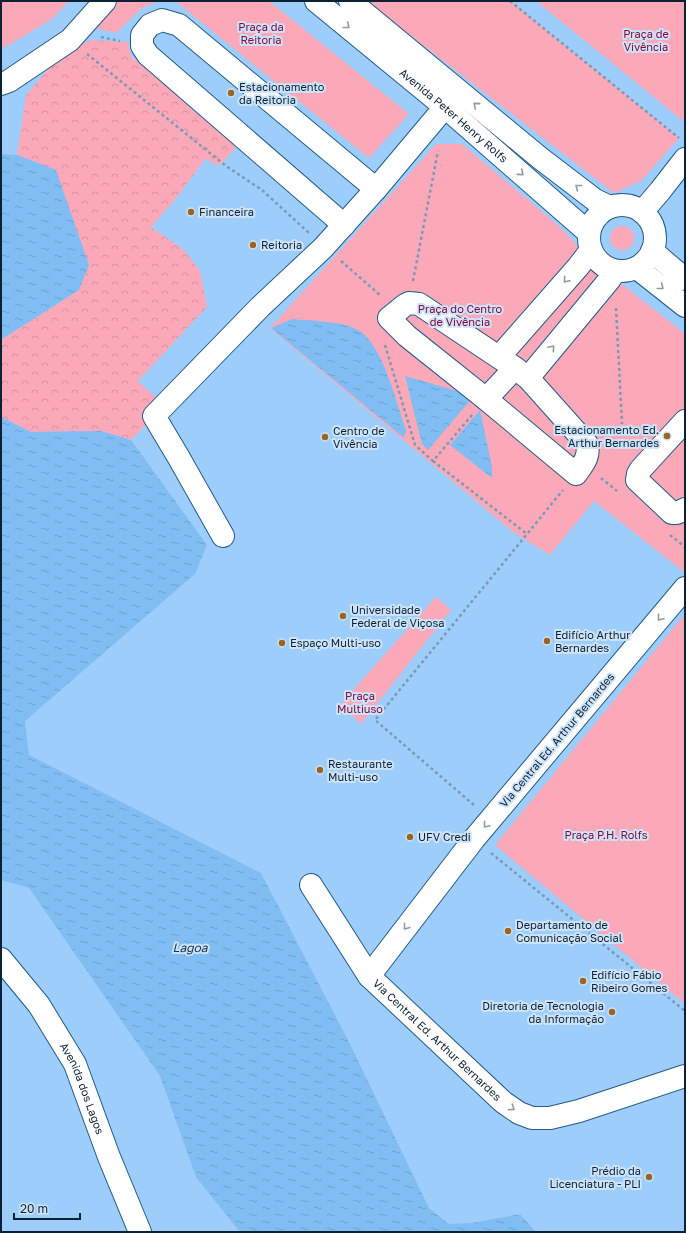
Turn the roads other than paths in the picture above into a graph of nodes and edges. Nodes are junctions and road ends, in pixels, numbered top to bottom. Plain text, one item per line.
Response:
1 (105, 1) edge
2 (316, 1) edge
3 (350, 1) edge
4 (1, 84) edge
5 (445, 107) junction
6 (685, 159) edge
7 (376, 189) junction
8 (610, 207) junction
9 (642, 212) junction
10 (344, 225) junction
11 (590, 241) junction
12 (652, 251) junction
13 (637, 268) junction
14 (615, 271) junction
15 (685, 279) edge
16 (685, 306) edge
17 (514, 368) junction
18 (486, 399) junction
19 (685, 421) edge
20 (685, 509) edge
21 (223, 536) dead end
22 (685, 588) edge
23 (311, 885) dead end
24 (1, 959) edge
25 (369, 976) junction
26 (685, 1076) edge
27 (140, 1232) edge

1 - 4 main road
2 -> 5 main road, Avenida Peter Henry Rolfs
8 -> 3 main road, Avenida Peter Henry Rolfs
5 - 7 main road
5 -> 11 main road, Avenida Peter Henry Rolfs
6 - 9 main road
7 - 10 main road
7 - 10 main road
8 - 9 main road
8 - 11 main road
9 - 12 main road
10 - 21 main road
11 - 14 main road
11 -> 17 main road
12 - 13 main road
12 - 15 main road
13 - 14 main road
13 -> 16 main road
17 -> 14 main road
17 - 18 main road
17 - 18 main road
17 - 18 main road
19 - 20 main road
22 -> 25 main road, Via Central Ed. Arthur Bernardes
23 - 25 main road
24 - 27 main road, Avenida dos Lagos
25 -> 26 main road, Via Central Ed. Arthur Bernardes

